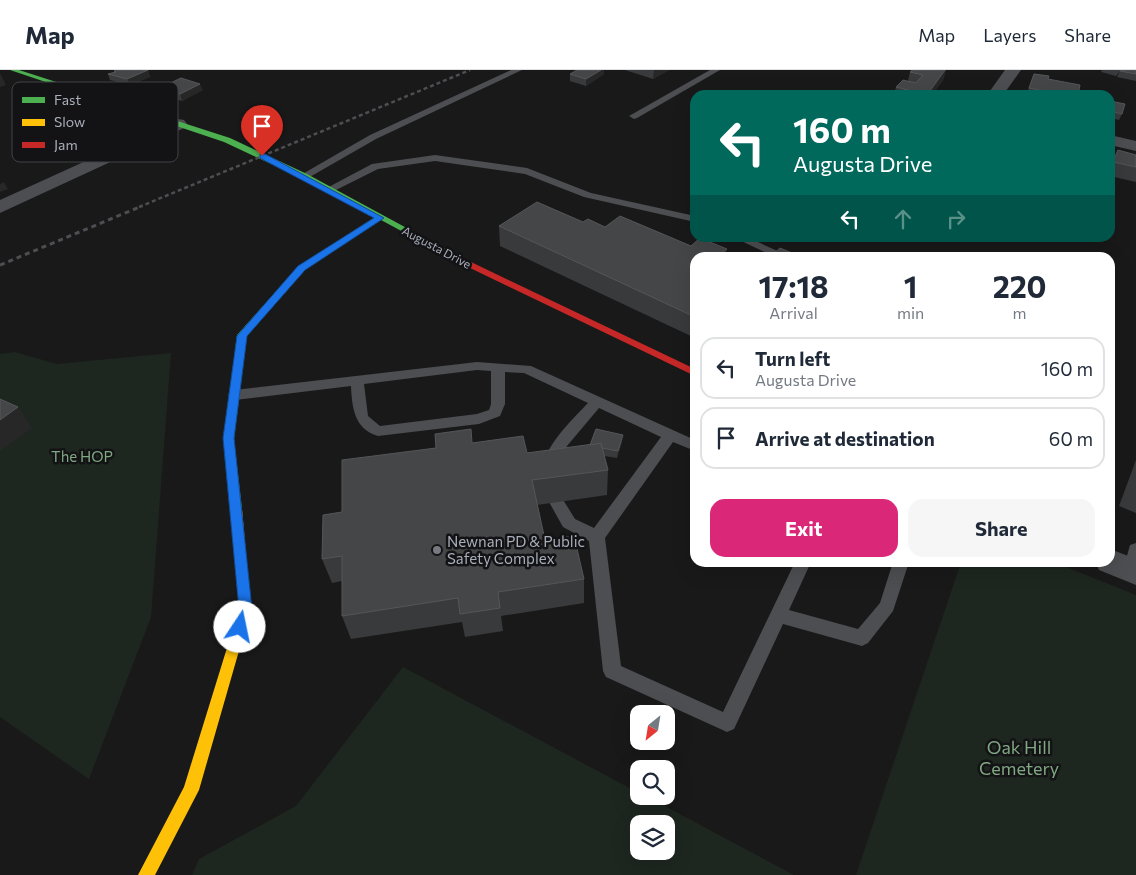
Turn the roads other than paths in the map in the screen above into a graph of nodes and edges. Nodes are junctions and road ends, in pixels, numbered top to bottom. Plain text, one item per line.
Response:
1 (13, 70) edge
2 (518, 70) edge
3 (716, 70) edge
4 (1013, 70) edge
5 (50, 82) edge
6 (999, 90) edge
7 (634, 116) dead end
8 (178, 124) edge
9 (1115, 141) edge
10 (1136, 146) edge
11 (97, 162) edge
12 (304, 176) junction
13 (328, 190) junction
14 (0, 207) edge
15 (380, 218) junction
16 (690, 218) edge
17 (750, 242) edge
18 (774, 252) edge
19 (498, 367) junction
20 (690, 371) edge
21 (357, 380) junction
22 (234, 395) junction
23 (597, 402) junction
24 (670, 435) junction
25 (690, 444) edge
26 (551, 476) edge
27 (557, 502) edge
28 (597, 537) junction
29 (801, 567) edge
30 (900, 567) edge
31 (778, 615) junction
32 (146, 875) edge

1 - 5 street, Augusta Drive
2 - 12 lane
3 - 7 lane
4 - 6 street
8 - 12 street, Augusta Drive
9 - 10 street
11 - 14 street
12 - 13 street, Augusta Drive
13 - 15 street, Augusta Drive
13 - 16 lane
15 - 20 street, Augusta Drive
15 - 22 street
17 - 18 lane
19 - 21 lane
19 - 21 lane
19 - 23 lane
21 - 22 lane
22 - 32 street
23 - 24 lane
23 - 26 lane
24 - 25 lane
24 - 28 lane
27 - 28 lane
28 - 31 lane
29 - 31 lane
30 - 31 lane

